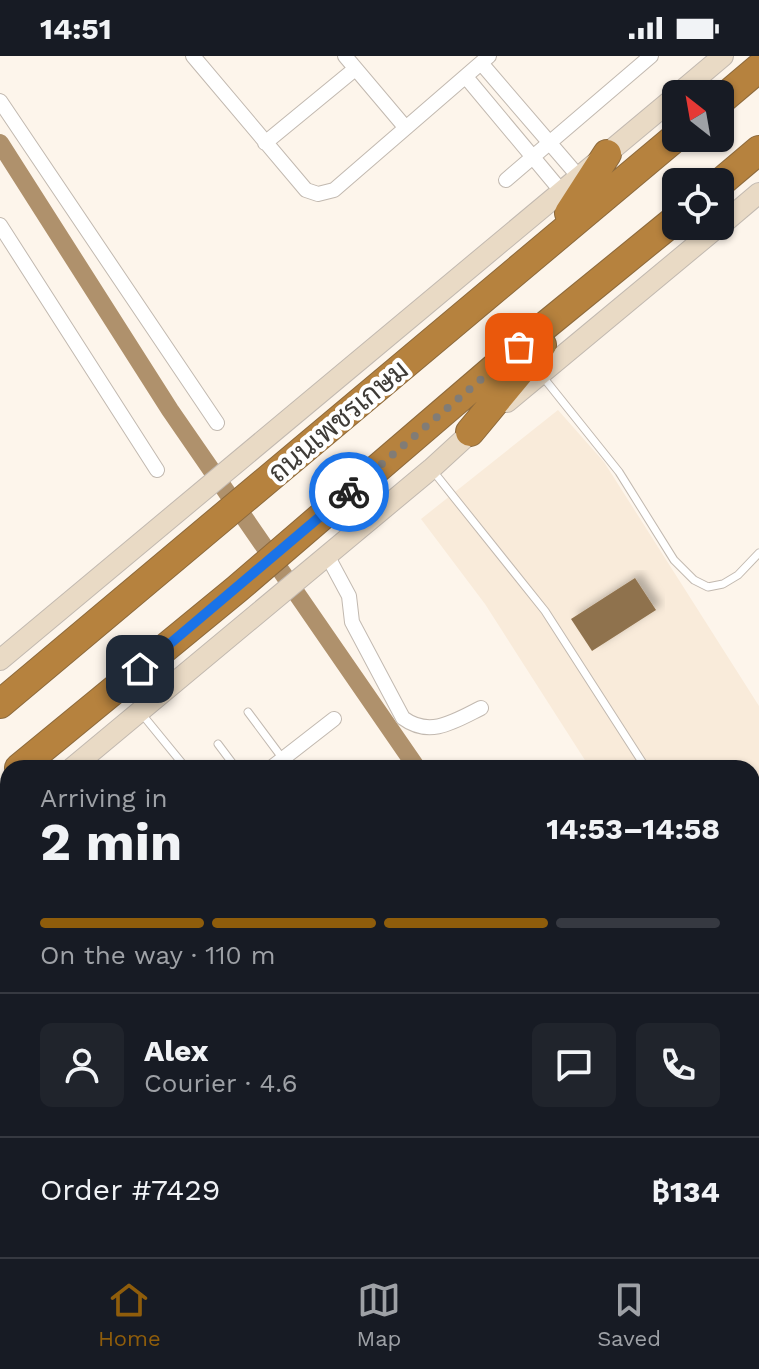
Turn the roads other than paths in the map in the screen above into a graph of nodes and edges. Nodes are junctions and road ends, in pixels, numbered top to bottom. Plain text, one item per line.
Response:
1 (193, 56) edge
2 (345, 56) edge
3 (651, 56) edge
4 (719, 57) edge
5 (485, 60) edge
6 (759, 68) edge
7 (355, 69) junction
8 (466, 77) junction
9 (694, 80) edge
10 (734, 89) edge
11 (0, 101) edge
12 (662, 108) edge
13 (405, 127) junction
14 (265, 143) junction
15 (549, 143) junction
16 (662, 149) edge
17 (759, 150) edge
18 (607, 154) junction
19 (533, 157) junction
20 (734, 171) edge
21 (579, 177) junction
22 (506, 180) dead end
23 (562, 192) junction
24 (759, 193) edge
25 (734, 214) edge
26 (0, 225) edge
27 (662, 230) edge
28 (703, 240) edge
29 (545, 246) junction
30 (567, 308) junction
31 (540, 374) junction
32 (217, 423) dead end
33 (470, 432) junction
34 (431, 469) junction
35 (157, 470) dead end
36 (759, 553) edge
37 (324, 558) junction
38 (0, 660) edge
39 (0, 704) edge
40 (481, 708) dead end
41 (140, 711) junction
42 (248, 712) dead end
43 (334, 719) dead end
44 (218, 744) dead end
45 (29, 760) edge
46 (85, 760) edge
47 (180, 760) edge
48 (230, 760) edge
49 (275, 760) edge
50 (282, 760) edge
51 (641, 760) edge

1 - 14 street
2 - 7 street
3 - 15 street
4 - 9 main road
5 - 8 street
5 - 15 street
6 - 10 highway
7 - 13 street
7 - 14 street
8 - 13 street
8 - 19 street
11 - 32 street
12 - 18 main road
13 - 14 street
15 - 19 street
15 - 21 street
16 - 29 highway, ถนนเพชรเกษม
17 - 20 highway
18 - 21 main road
18 - 29 highway
19 - 22 street
19 - 23 street
21 - 23 main road
23 - 38 main road
24 - 25 main road
26 - 35 street
27 - 30 highway
28 - 31 main road
29 - 39 highway, ถนนเพชรเกษม
30 - 33 highway
30 - 45 highway
31 - 33 main road
31 - 36 lane
33 - 34 main road
34 - 37 main road
34 - 51 lane
37 - 40 street
37 - 41 main road
41 - 46 main road
41 - 47 lane
42 - 49 lane
43 - 50 street
44 - 48 lane

